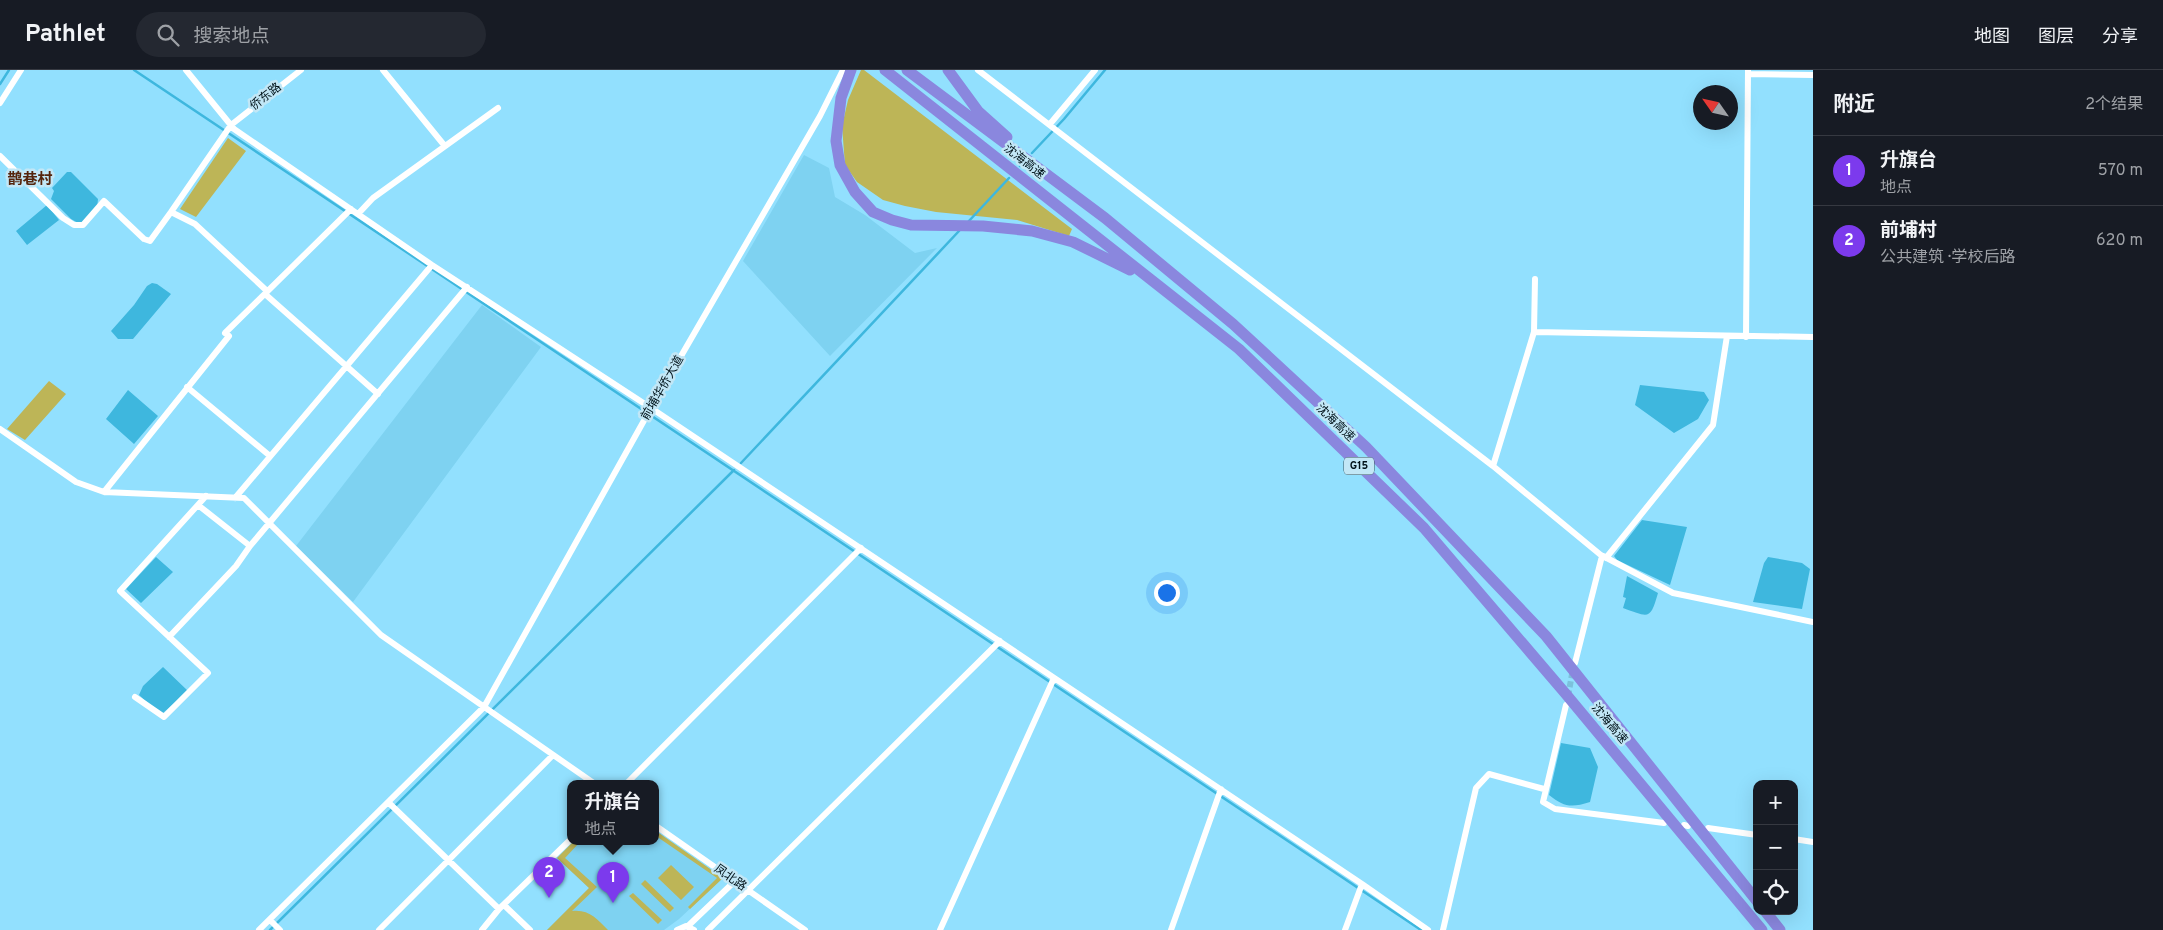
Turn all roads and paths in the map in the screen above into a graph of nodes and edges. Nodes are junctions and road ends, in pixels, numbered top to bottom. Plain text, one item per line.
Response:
1 (21, 70) edge
2 (186, 70) edge
3 (301, 70) edge
4 (383, 70) edge
5 (843, 70) edge
6 (852, 70) edge
7 (907, 70) edge
8 (948, 70) edge
9 (978, 70) edge
10 (1095, 70) edge
11 (886, 71) edge
12 (1748, 72) edge
13 (1813, 75) edge
14 (0, 102) edge
15 (498, 108) dead end
16 (1053, 127) junction
17 (228, 129) junction
18 (444, 146) junction
19 (0, 156) edge
20 (1062, 186) junction
21 (348, 211) junction
22 (171, 212) junction
23 (358, 214) junction
24 (431, 267) junction
25 (1535, 279) dead end
26 (1159, 286) junction
27 (465, 290) junction
28 (266, 292) junction
29 (1534, 332) junction
30 (1727, 336) junction
31 (1746, 337) junction
32 (1813, 337) edge
33 (346, 367) junction
34 (187, 388) junction
35 (378, 394) junction
36 (650, 412) junction
37 (0, 429) edge
38 (270, 456) junction
39 (1493, 466) junction
40 (104, 492) junction
41 (206, 496) junction
42 (235, 498) junction
43 (198, 505) junction
44 (269, 523) junction
45 (250, 546) junction
46 (858, 551) junction
47 (1604, 557) junction
48 (1813, 622) edge
49 (169, 637) junction
50 (997, 644) junction
51 (1575, 663) tunnel mouth
52 (1053, 681) junction
53 (135, 697) dead end
54 (1566, 706) dead end
55 (488, 710) junction
56 (553, 755) junction
57 (589, 780) edge
58 (630, 780) edge
59 (1544, 789) junction
60 (1219, 793) junction
61 (392, 806) junction
62 (1664, 823) dead end
63 (659, 828) edge
64 (1708, 828) dead end
65 (1753, 834) edge
66 (1798, 840) edge
67 (1813, 842) edge
68 (567, 843) edge
69 (448, 860) junction
70 (735, 881) junction
71 (1361, 887) junction
72 (747, 890) junction
73 (1753, 896) edge
74 (502, 907) junction
75 (1768, 915) edge
76 (275, 925) edge
77 (691, 928) edge
78 (259, 930) edge
79 (379, 930) edge
80 (482, 930) edge
81 (530, 930) edge
82 (677, 930) edge
83 (708, 930) edge
84 (805, 930) edge
85 (940, 930) edge
86 (1171, 930) edge
87 (1345, 930) edge
88 (1428, 930) edge
89 (1443, 930) edge
90 (1762, 930) edge
91 (1780, 930) edge

1 - 14 street
2 - 17 street
3 - 17 street, 侨东路
4 - 18 street
5 - 36 street, 前埔华侨大道
6 - 26 highway
7 - 20 highway, 沈海高速 / G15
8 - 20 highway
9 - 16 street
10 - 16 street
11 - 26 highway, 沈海高速 / G15
12 - 13 street
12 - 31 street
15 - 18 street
16 - 39 street
17 - 21 street
17 - 22 street, 侨东路
18 - 23 street
19 - 22 street, 侨东路
20 - 73 highway, 沈海高速 / G15
21 - 23 street
21 - 28 street
22 - 28 street
23 - 24 street
24 - 27 street
24 - 33 street
25 - 29 street
26 - 90 highway, 沈海高速 / G15
27 - 35 street
27 - 36 street
28 - 33 street
28 - 34 street
29 - 30 street
29 - 39 street
30 - 31 street
30 - 47 street
31 - 32 street
33 - 35 street
33 - 38 street
34 - 38 street
34 - 40 street
35 - 44 street
36 - 46 street
36 - 55 street, 前埔华侨大道
37 - 40 street
38 - 42 street
39 - 47 street
40 - 41 street
41 - 42 street
41 - 43 street
42 - 44 street
43 - 45 street
43 - 49 street
44 - 45 street
44 - 55 street
45 - 49 street
46 - 50 street
46 - 58 street
47 - 48 street
47 - 51 street
49 - 53 street
50 - 52 street
50 - 72 street
52 - 60 street
52 - 85 street
54 - 59 street
55 - 56 street
55 - 61 street, 前埔华侨大道
56 - 57 street
56 - 69 street
59 - 62 street
59 - 89 street
60 - 71 street
60 - 86 street
61 - 69 street
61 - 76 street, 前埔华侨大道
63 - 70 street, 凤北路
64 - 65 street
66 - 67 street
68 - 74 street
69 - 74 street
69 - 79 street
70 - 72 street, 凤北路
70 - 77 street
71 - 87 street
71 - 88 street
72 - 83 street
72 - 84 street, 凤北路
74 - 80 street
74 - 81 street
75 - 91 highway
76 - 78 street, 前埔华侨大道
77 - 82 street

